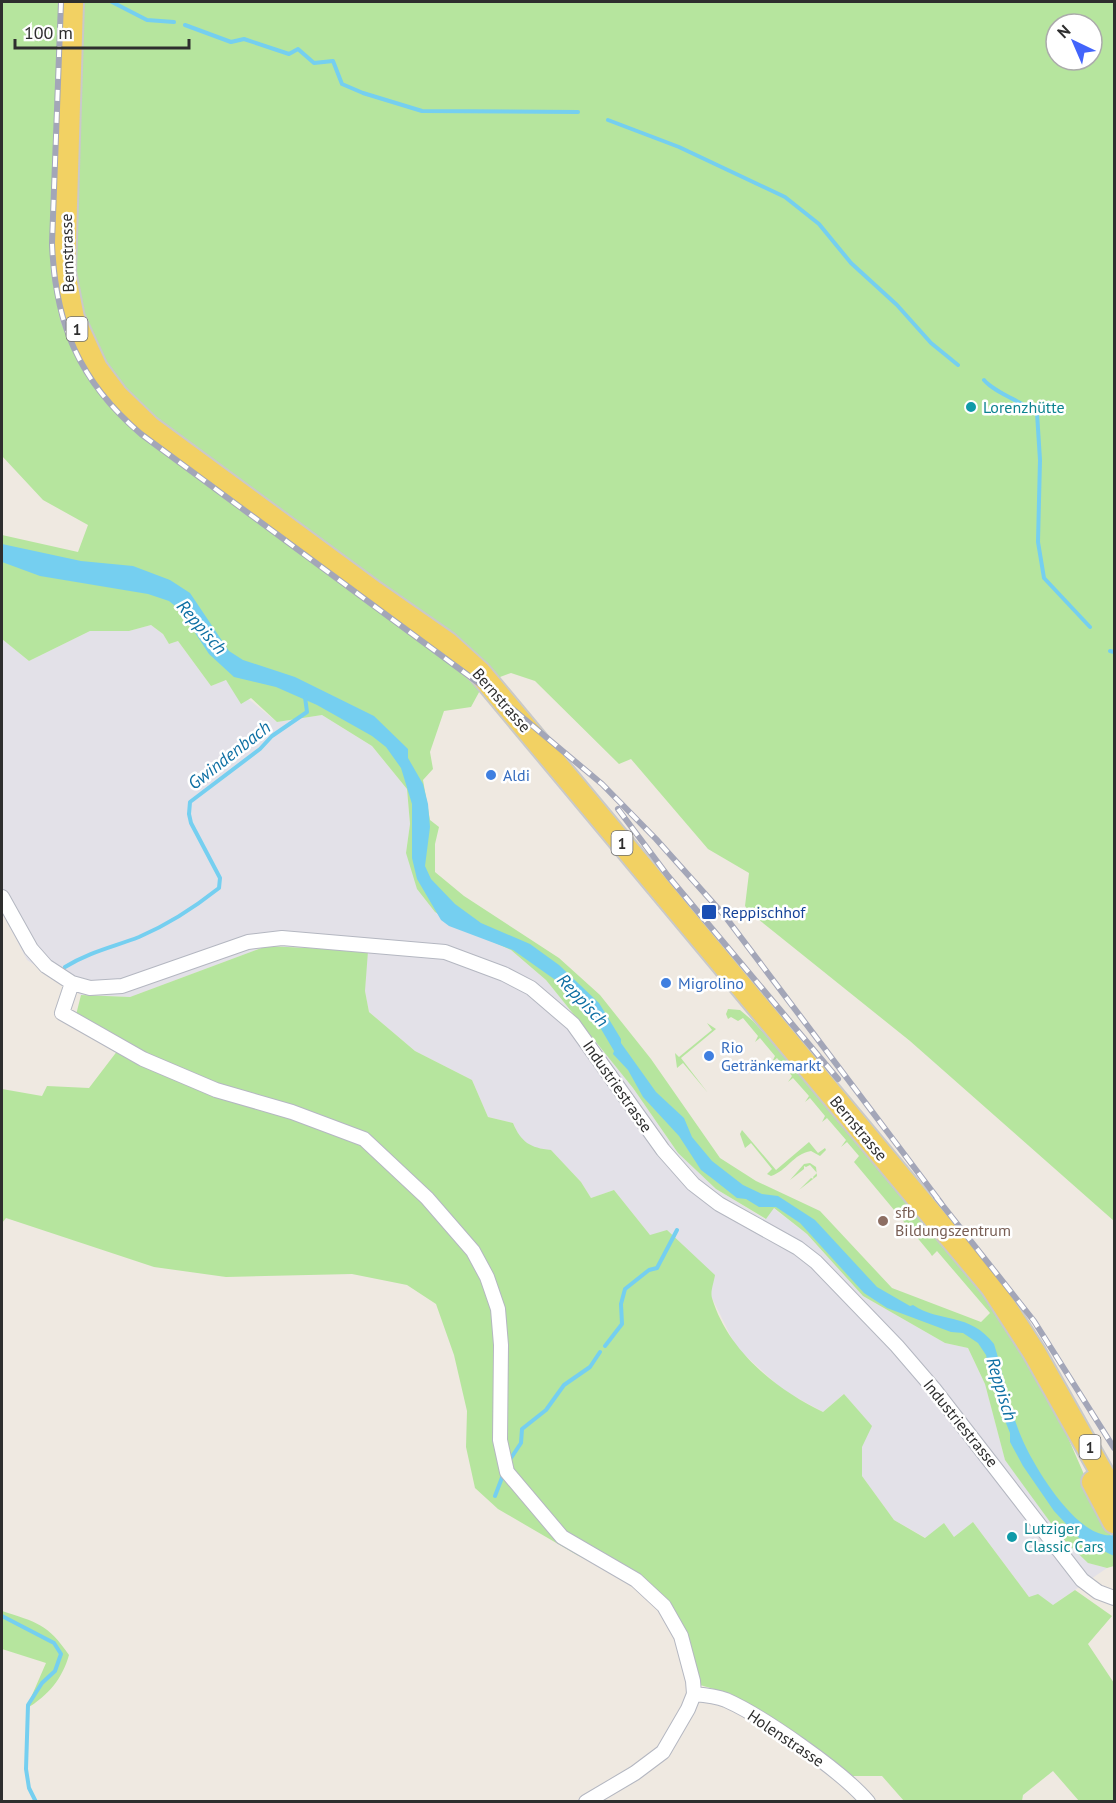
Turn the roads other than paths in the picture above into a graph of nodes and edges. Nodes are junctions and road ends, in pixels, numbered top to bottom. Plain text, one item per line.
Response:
1 (72, 2) edge
2 (2, 897) edge
3 (72, 983) junction
4 (1061, 1402) junction
5 (1114, 1494) edge
6 (1114, 1522) edge
7 (1114, 1598) edge
8 (694, 1694) junction
9 (586, 1802) edge
10 (867, 1802) edge

1 - 4 main road, Bernstrasse / 1
2 - 3 street, Industriestrasse
3 - 7 street, Industriestrasse
3 - 8 street
4 - 5 main road, Bernstrasse / 1
4 - 6 main road, Bernstrasse / 1
8 - 9 street
8 - 10 street, Holenstrasse

